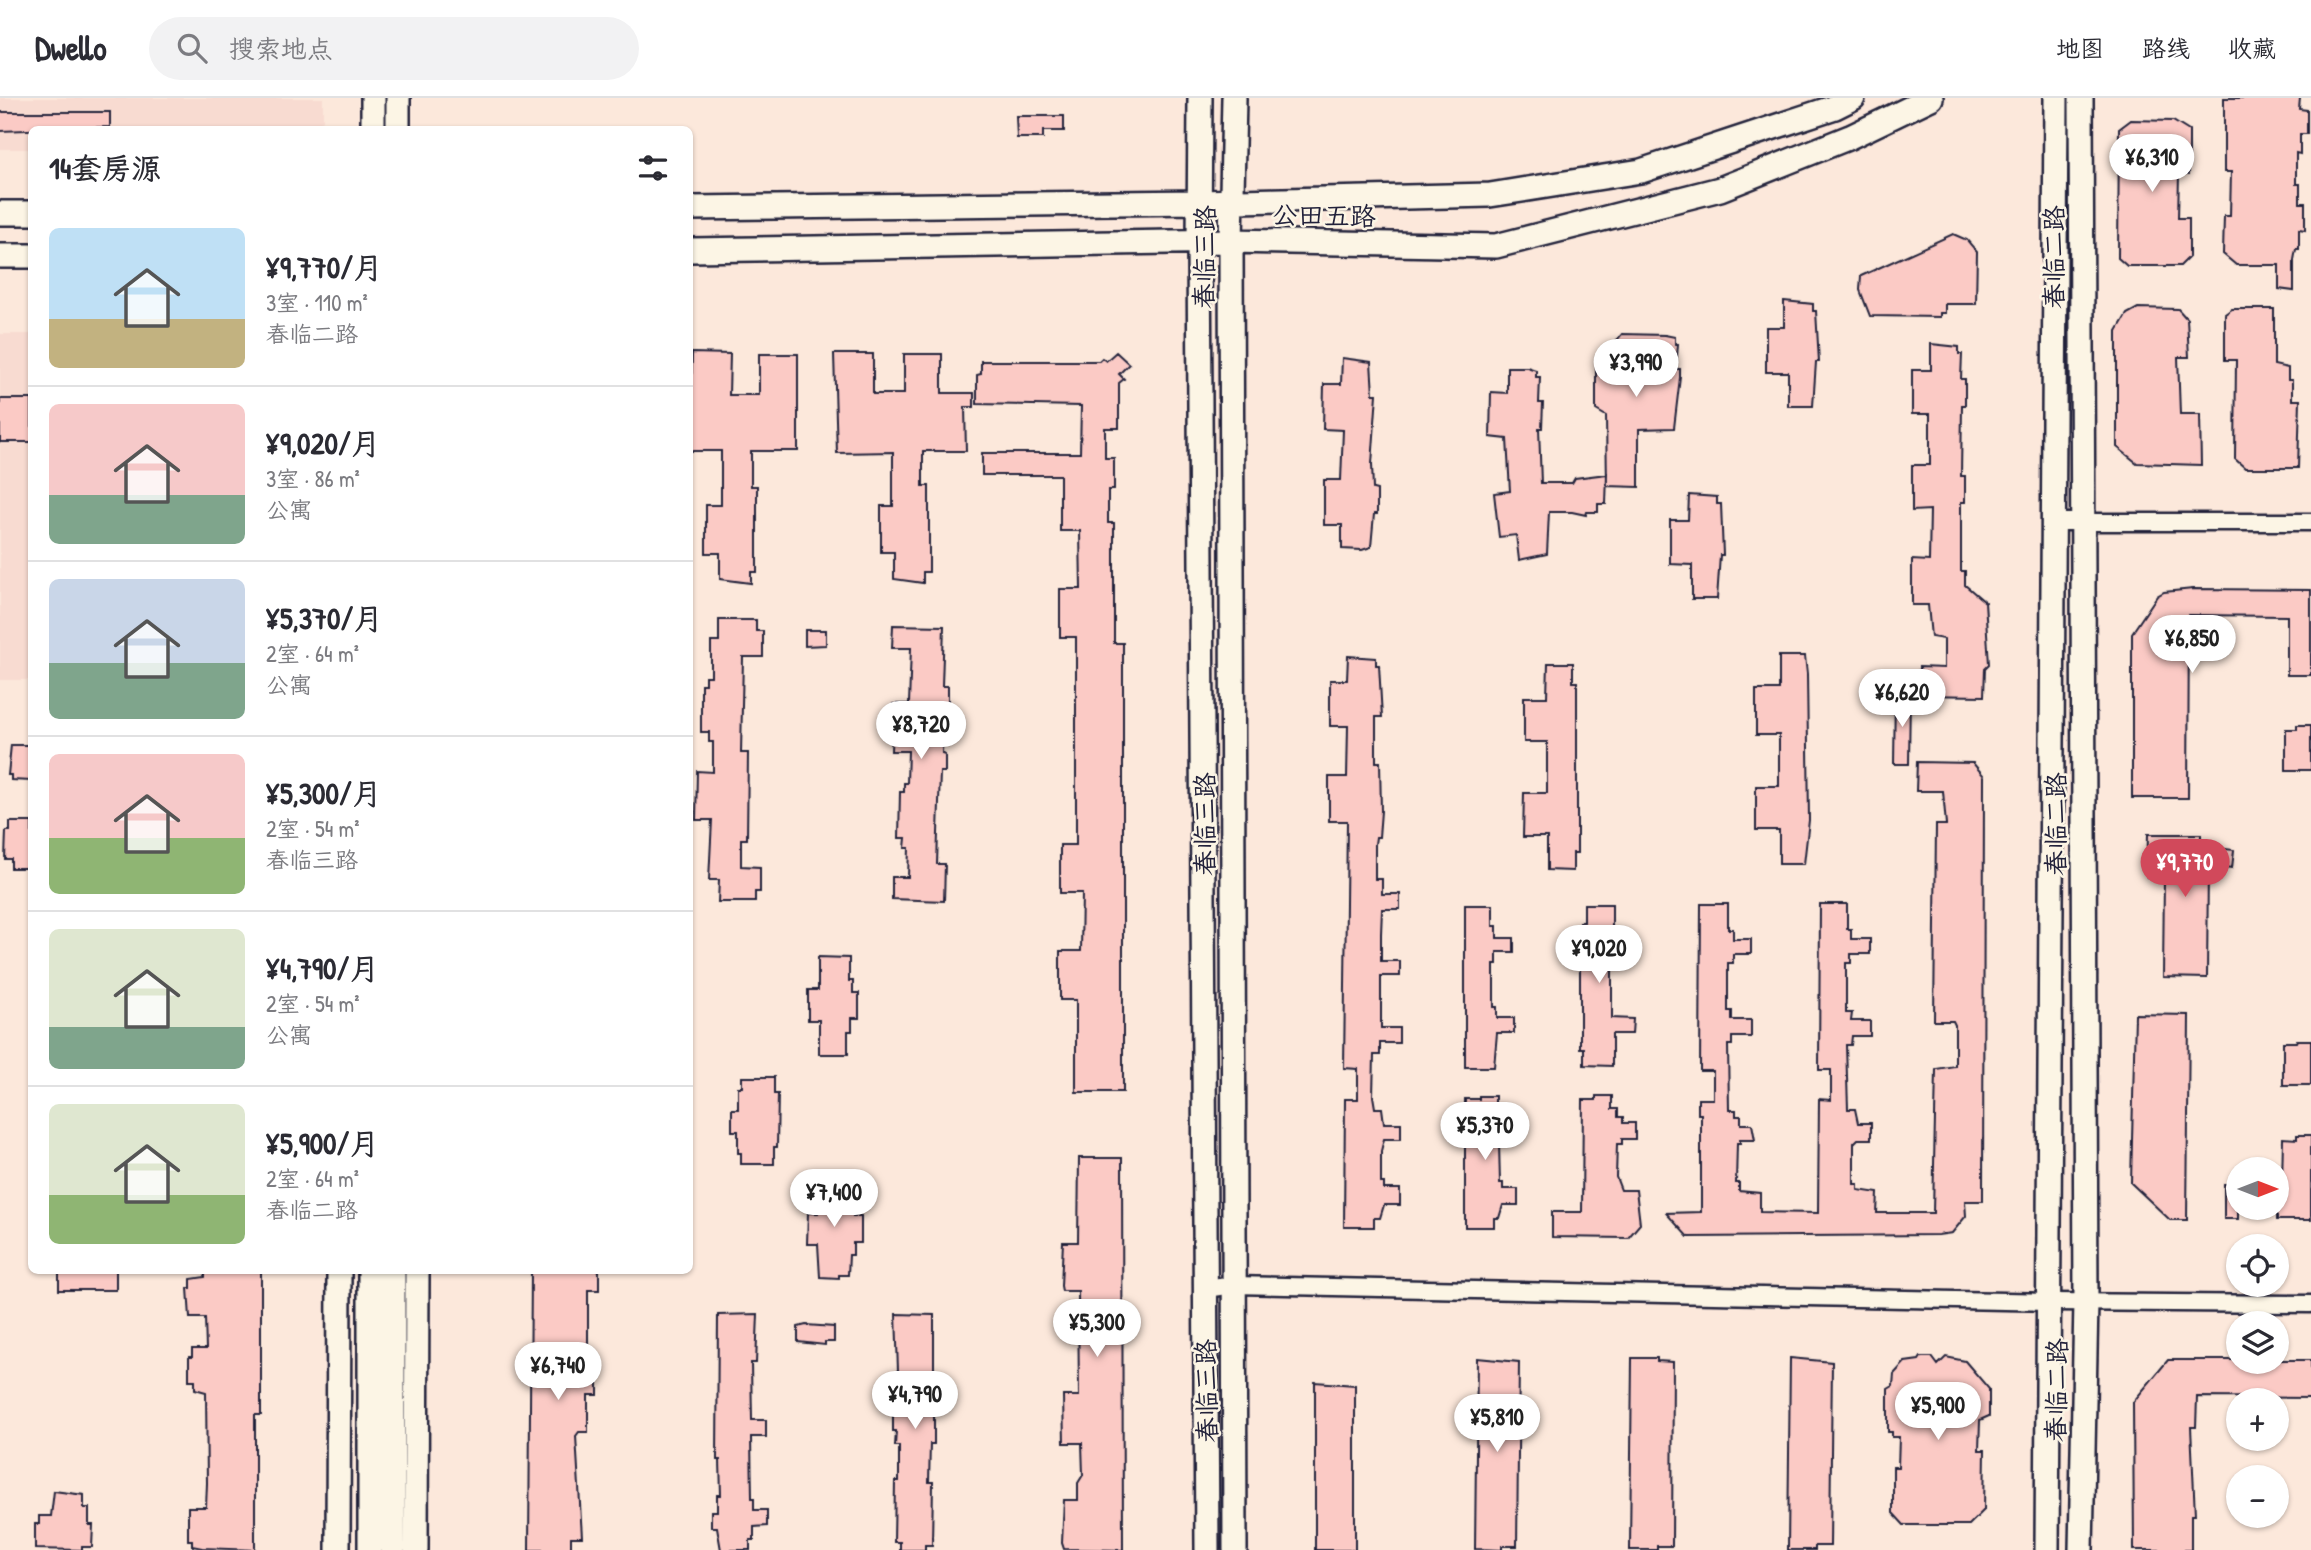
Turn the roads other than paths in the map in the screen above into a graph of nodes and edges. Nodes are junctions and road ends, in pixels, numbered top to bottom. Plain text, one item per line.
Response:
1 (373, 98) edge
2 (398, 98) edge
3 (1200, 98) edge
4 (1234, 98) edge
5 (1853, 98) edge
6 (1931, 98) edge
7 (2056, 98) edge
8 (2081, 98) edge
9 (373, 126) edge
10 (398, 126) edge
11 (1233, 201) junction
12 (1199, 202) junction
13 (693, 208) edge
14 (0, 213) edge
15 (28, 213) edge
16 (1231, 241) junction
17 (1199, 242) junction
18 (693, 250) edge
19 (0, 256) edge
20 (28, 256) edge
21 (2055, 522) junction
22 (2081, 522) junction
23 (2311, 523) edge
24 (339, 1274) edge
25 (370, 1274) edge
26 (393, 1274) edge
27 (417, 1274) edge
28 (1233, 1285) junction
29 (1207, 1289) junction
30 (2050, 1302) junction
31 (2086, 1302) junction
32 (2311, 1304) edge
33 (338, 1550) edge
34 (370, 1550) edge
35 (393, 1550) edge
36 (416, 1550) edge
37 (1207, 1550) edge
38 (1236, 1550) edge
39 (2048, 1550) edge
40 (2081, 1550) edge

1 - 9 street
2 - 10 street
3 - 12 street, 春临三路
4 - 11 street, 春临三路
5 - 11 street, 公田五路
6 - 16 street, 公田五路
7 - 21 street, 春临二路
8 - 22 street, 春临二路
11 - 12 street, 公田五路
11 - 16 street, 春临三路
12 - 13 street, 公田五路
12 - 17 street, 春临三路
14 - 15 street
16 - 17 street, 公田五路
16 - 28 street, 春临三路
17 - 18 street, 公田五路
17 - 29 street, 春临三路
19 - 20 street
21 - 22 street
21 - 30 street, 春临二路
22 - 23 street
22 - 31 street, 春临二路
24 - 33 street
25 - 34 street
26 - 35 street
27 - 36 street
28 - 29 street
28 - 30 street
28 - 38 street, 春临三路
29 - 37 street, 春临三路
30 - 31 street
30 - 39 street, 春临二路
31 - 32 street
31 - 40 street, 春临二路

